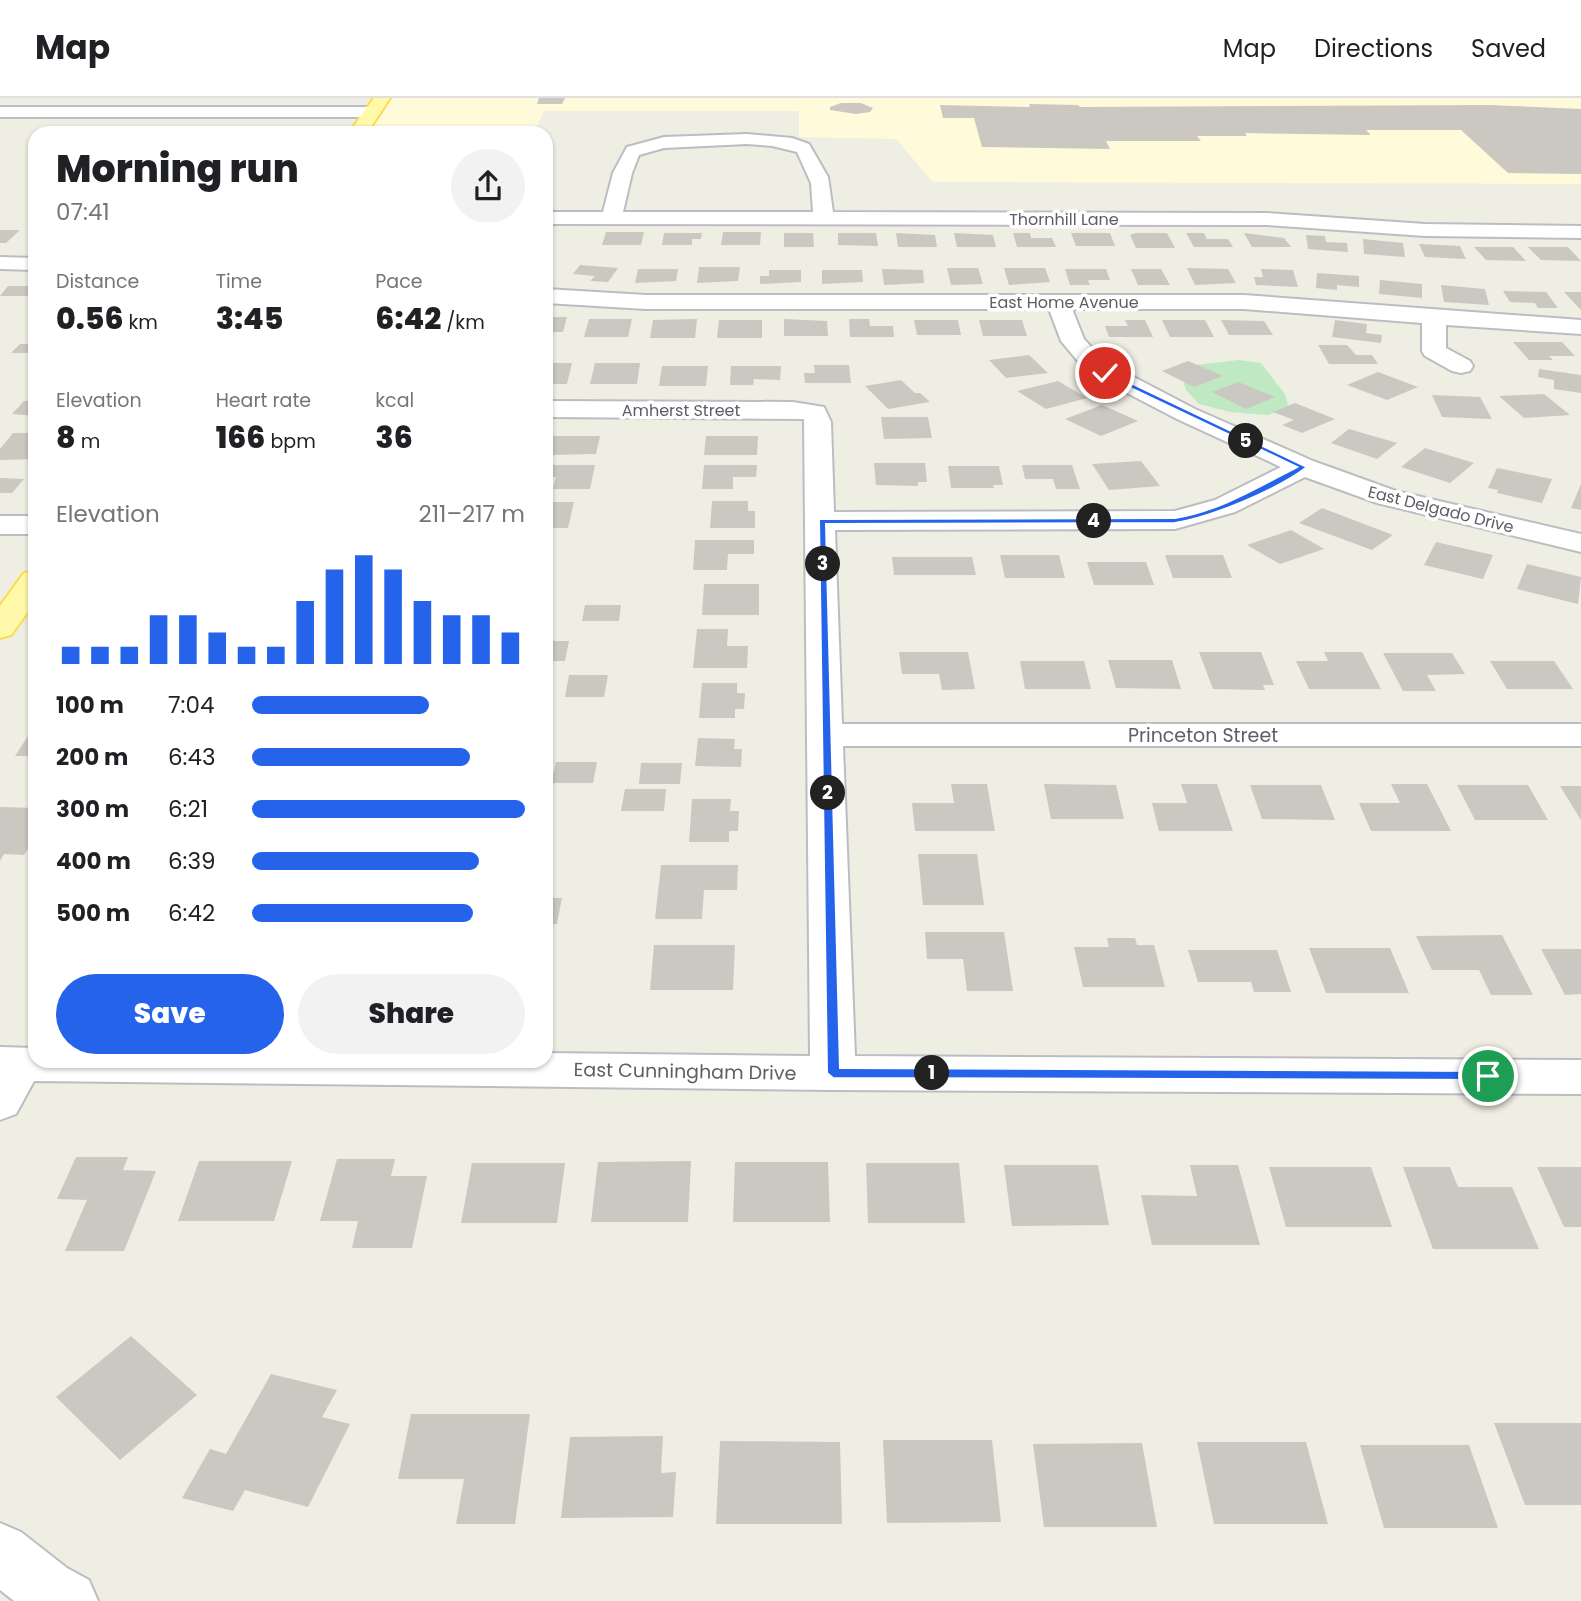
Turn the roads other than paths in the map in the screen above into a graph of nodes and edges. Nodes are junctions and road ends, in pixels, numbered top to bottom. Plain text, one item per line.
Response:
1 (266, 98) edge
2 (377, 105) edge
3 (0, 112) edge
4 (253, 112) junction
5 (363, 126) edge
6 (553, 218) edge
7 (612, 218) junction
8 (823, 219) junction
9 (1581, 232) edge
10 (0, 264) edge
11 (28, 264) edge
12 (553, 296) edge
13 (1058, 302) junction
14 (1434, 317) junction
15 (1581, 327) edge
16 (1461, 366) dead end
17 (553, 409) edge
18 (1303, 467) junction
19 (822, 521) junction
20 (0, 525) edge
21 (28, 525) edge
22 (1581, 543) edge
23 (28, 590) edge
24 (0, 628) edge
25 (826, 735) junction
26 (1581, 735) edge
27 (173, 1068) edge
28 (553, 1068) edge
29 (833, 1073) junction
30 (7, 1076) edge
31 (1581, 1077) edge
32 (0, 1552) edge
33 (68, 1601) edge

1 - 4 street
2 - 4 street
2 - 5 main road
3 - 4 street
6 - 7 street, Thornhill Lane
7 - 8 street, Thornhill Lane
7 - 8 street
8 - 9 street, Thornhill Lane
10 - 11 street
12 - 13 street, East Home Avenue
13 - 14 street, East Home Avenue
13 - 18 street, East Delgado Drive
14 - 15 street, East Home Avenue
14 - 16 street
17 - 19 street, Amherst Street
18 - 19 street
18 - 22 street, East Delgado Drive
19 - 25 street
20 - 21 street
23 - 24 main road
25 - 26 street, Princeton Street
25 - 29 street
27 - 30 street, East Cunningham Drive
28 - 29 street, East Cunningham Drive
29 - 31 street, East Cunningham Drive
32 - 33 street

